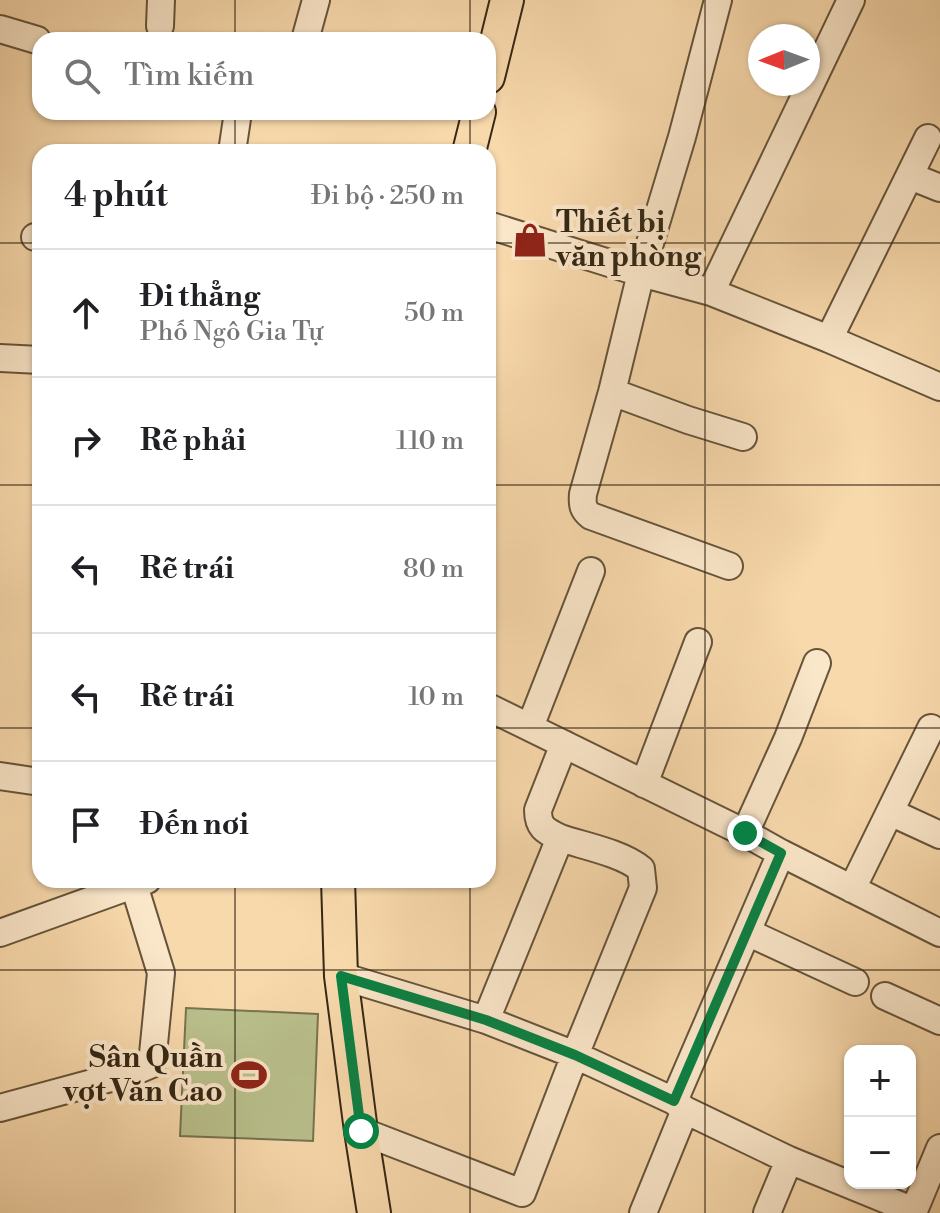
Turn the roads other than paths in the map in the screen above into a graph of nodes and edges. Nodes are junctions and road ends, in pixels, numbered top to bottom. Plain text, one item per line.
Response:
1 (316, 0) edge
2 (507, 0) edge
3 (718, 0) edge
4 (851, 0) edge
5 (0, 29) edge
6 (307, 32) edge
7 (32, 39) edge
8 (496, 45) edge
9 (237, 120) edge
10 (477, 120) edge
11 (928, 138) dead end
12 (233, 144) edge
13 (471, 144) edge
14 (910, 176) junction
15 (940, 188) edge
16 (496, 228) edge
17 (641, 273) junction
18 (711, 292) junction
19 (829, 339) junction
20 (0, 358) edge
21 (32, 360) edge
22 (940, 387) edge
23 (612, 392) junction
24 (743, 437) dead end
25 (729, 566) dead end
26 (591, 571) dead end
27 (698, 642) dead end
28 (817, 663) dead end
29 (496, 711) edge
30 (530, 727) junction
31 (931, 728) dead end
32 (564, 744) junction
33 (0, 776) edge
34 (32, 781) edge
35 (644, 784) junction
36 (890, 812) junction
37 (745, 833) junction
38 (940, 835) edge
39 (560, 838) junction
40 (781, 853) junction
41 (127, 888) edge
42 (142, 888) edge
43 (338, 888) edge
44 (852, 889) junction
45 (747, 932) junction
46 (0, 933) edge
47 (940, 933) edge
48 (341, 976) junction
49 (855, 982) dead end
50 (885, 996) dead end
51 (486, 1020) junction
52 (940, 1021) edge
53 (575, 1055) junction
54 (679, 1105) junction
55 (0, 1108) edge
56 (361, 1131) junction
57 (940, 1148) edge
58 (789, 1160) junction
59 (914, 1212) edge
60 (374, 1213) edge
61 (643, 1213) edge
62 (767, 1213) edge

1 - 6 street
2 - 8 main road
3 - 17 street
4 - 18 street
5 - 7 street
9 - 12 street
10 - 13 main road
11 - 14 street
14 - 15 street
14 - 19 street
16 - 17 street
17 - 18 street
17 - 23 street
18 - 19 street
19 - 22 street
20 - 21 street
23 - 24 street
23 - 25 street
26 - 30 street
27 - 35 street
28 - 37 street
29 - 30 street
30 - 32 street
31 - 36 street
32 - 35 street
32 - 39 street
33 - 34 street
35 - 37 street
36 - 38 street
36 - 44 street
37 - 40 street
39 - 51 street
39 - 53 street
40 - 44 street
40 - 45 street
41 - 46 street
42 - 55 street
43 - 48 main road
44 - 47 street
45 - 49 street
45 - 54 street
48 - 51 street
48 - 56 main road
50 - 52 street
51 - 53 street
53 - 54 street
53 - 56 street
54 - 58 street
54 - 61 street
56 - 60 main road
57 - 59 street
58 - 59 street
58 - 62 street

